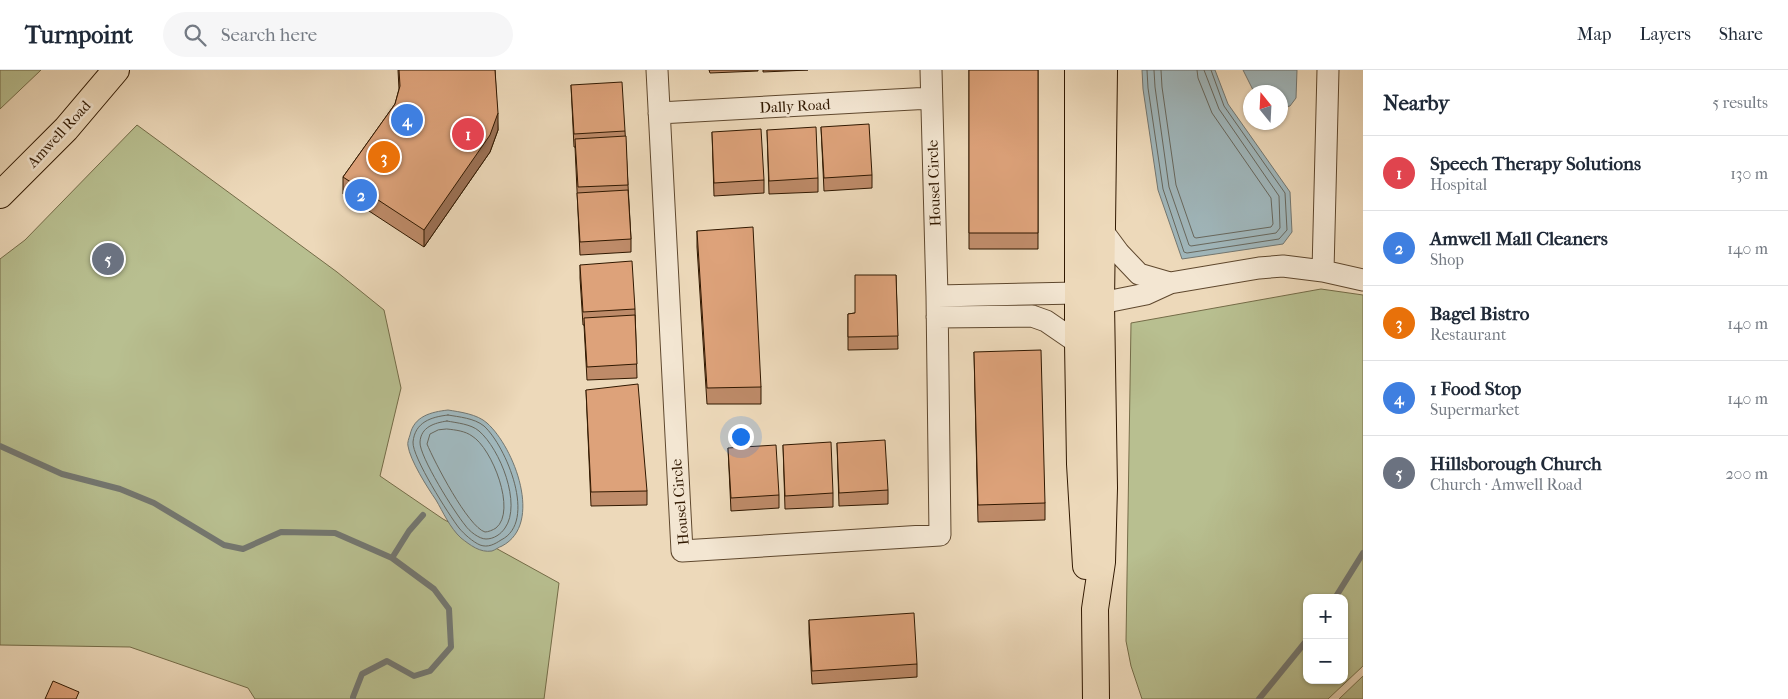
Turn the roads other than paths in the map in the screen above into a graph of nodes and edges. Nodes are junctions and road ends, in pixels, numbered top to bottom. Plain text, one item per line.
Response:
1 (116, 70) edge
2 (657, 70) edge
3 (931, 70) edge
4 (1078, 70) edge
5 (1104, 70) edge
6 (1328, 70) edge
7 (931, 98) junction
8 (659, 113) junction
9 (0, 195) edge
10 (1102, 230) junction
11 (1323, 271) junction
12 (1363, 280) edge
13 (1170, 283) junction
14 (1077, 294) junction
15 (937, 296) junction
16 (1101, 303) junction
17 (937, 318) junction
18 (1078, 342) junction
19 (1094, 609) junction
20 (1096, 699) edge

1 - 9 main road, Amwell Road
2 - 8 lane, Housel Circle
3 - 7 lane, Housel Circle
4 - 14 main road
5 - 10 main road
6 - 11 lane
7 - 8 lane, Dally Road
7 - 15 lane, Housel Circle
8 - 17 lane, Housel Circle
10 - 13 lane
10 - 16 main road
11 - 12 lane
11 - 13 lane
13 - 16 lane
14 - 15 lane
14 - 16 lane
14 - 18 main road
15 - 17 lane, Housel Circle
16 - 19 main road
17 - 18 lane
18 - 19 main road
19 - 20 main road

